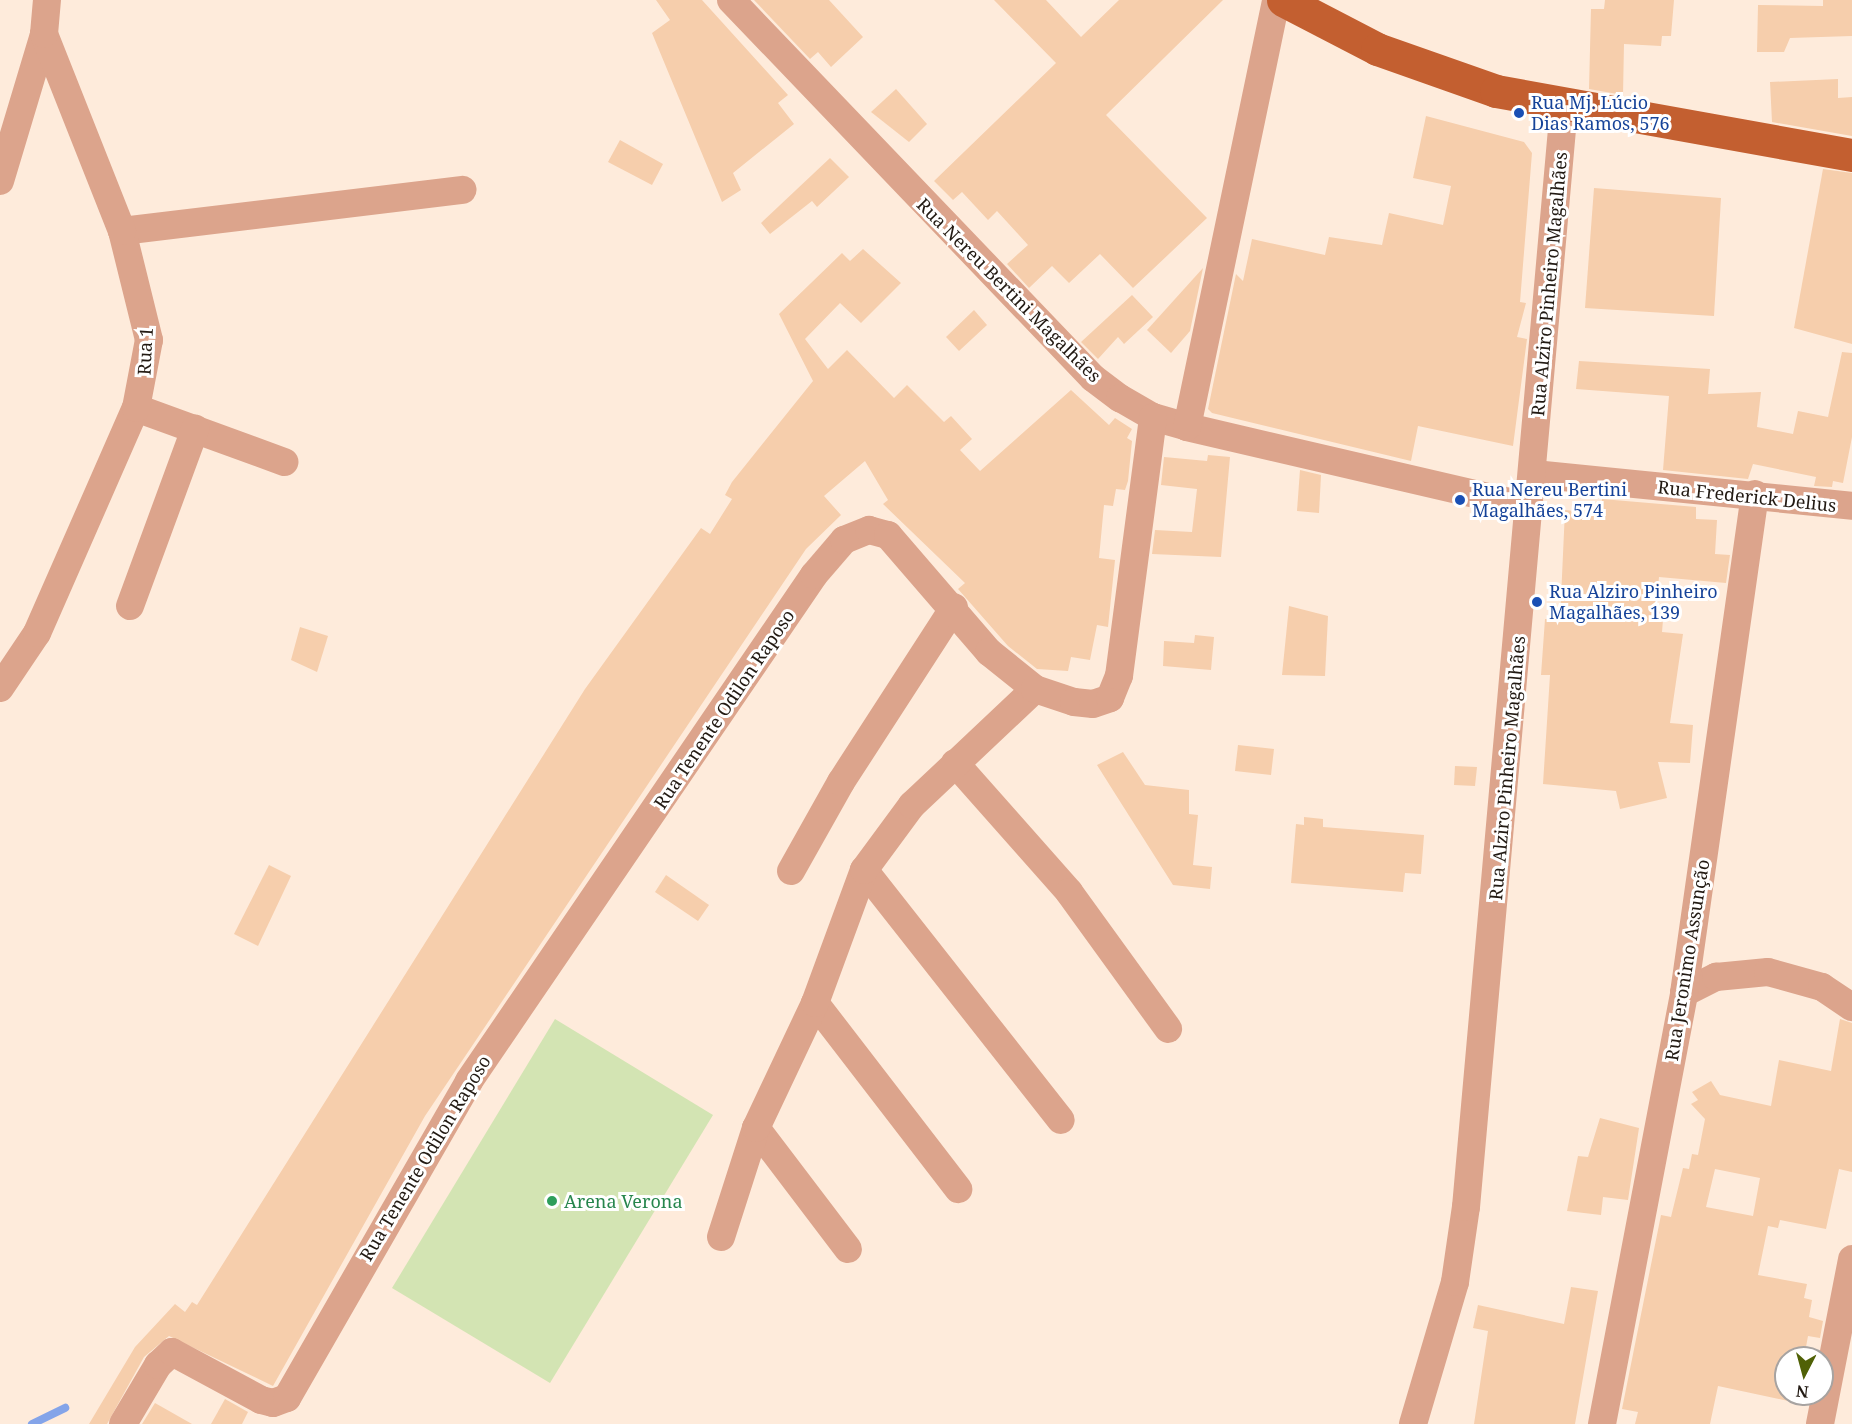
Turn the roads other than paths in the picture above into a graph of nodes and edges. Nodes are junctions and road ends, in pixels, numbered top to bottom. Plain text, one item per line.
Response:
1 (47, 0) edge
2 (731, 0) edge
3 (1276, 0) edge
4 (1283, 0) edge
5 (44, 34) junction
6 (1564, 106) junction
7 (1852, 155) edge
8 (0, 181) edge
9 (463, 190) dead end
10 (122, 231) junction
11 (136, 408) junction
12 (1153, 417) junction
13 (1187, 427) junction
14 (195, 429) junction
15 (284, 462) dead end
16 (1534, 474) junction
17 (1755, 494) junction
18 (1531, 507) junction
19 (1852, 507) edge
20 (130, 606) dead end
21 (954, 607) junction
22 (0, 688) edge
23 (1035, 689) junction
24 (955, 763) junction
25 (864, 870) junction
26 (792, 871) dead end
27 (1684, 993) junction
28 (815, 1003) junction
29 (1852, 1006) edge
30 (1168, 1029) dead end
31 (1061, 1120) dead end
32 (756, 1128) junction
33 (958, 1189) dead end
34 (722, 1237) dead end
35 (848, 1249) dead end
36 (1852, 1259) edge
37 (123, 1424) edge
38 (1413, 1424) edge
39 (1602, 1424) edge
40 (1820, 1424) edge

1 - 5 street, Rua 1
2 - 12 street, Rua Nereu Bertini Magalhães
3 - 13 street
4 - 6 main road
5 - 8 street
5 - 10 street, Rua 1
6 - 7 main road
6 - 16 street, Rua Alziro Pinheiro Magalhães
9 - 10 street
10 - 11 street, Rua 1
11 - 14 street
11 - 22 street, Rua 1
12 - 13 street, Rua Nereu Bertini Magalhães
12 - 23 street, Rua Tenente Odilon Raposo
13 - 18 street, Rua Nereu Bertini Magalhães
14 - 15 street
14 - 20 street
16 - 17 street, Rua Frederick Delius
16 - 18 street, Rua Alziro Pinheiro Magalhães
17 - 19 street, Rua Frederick Delius
17 - 27 street, Rua Jeronimo Assunção
18 - 38 street, Rua Alziro Pinheiro Magalhães
21 - 23 street, Rua Tenente Odilon Raposo
21 - 26 street
21 - 37 street, Rua Tenente Odilon Raposo
23 - 24 street
24 - 25 street
24 - 30 street
25 - 28 street
25 - 31 street
27 - 29 street
27 - 39 street, Rua Jeronimo Assunção
28 - 32 street
28 - 33 street
32 - 34 street
32 - 35 street
36 - 40 street

